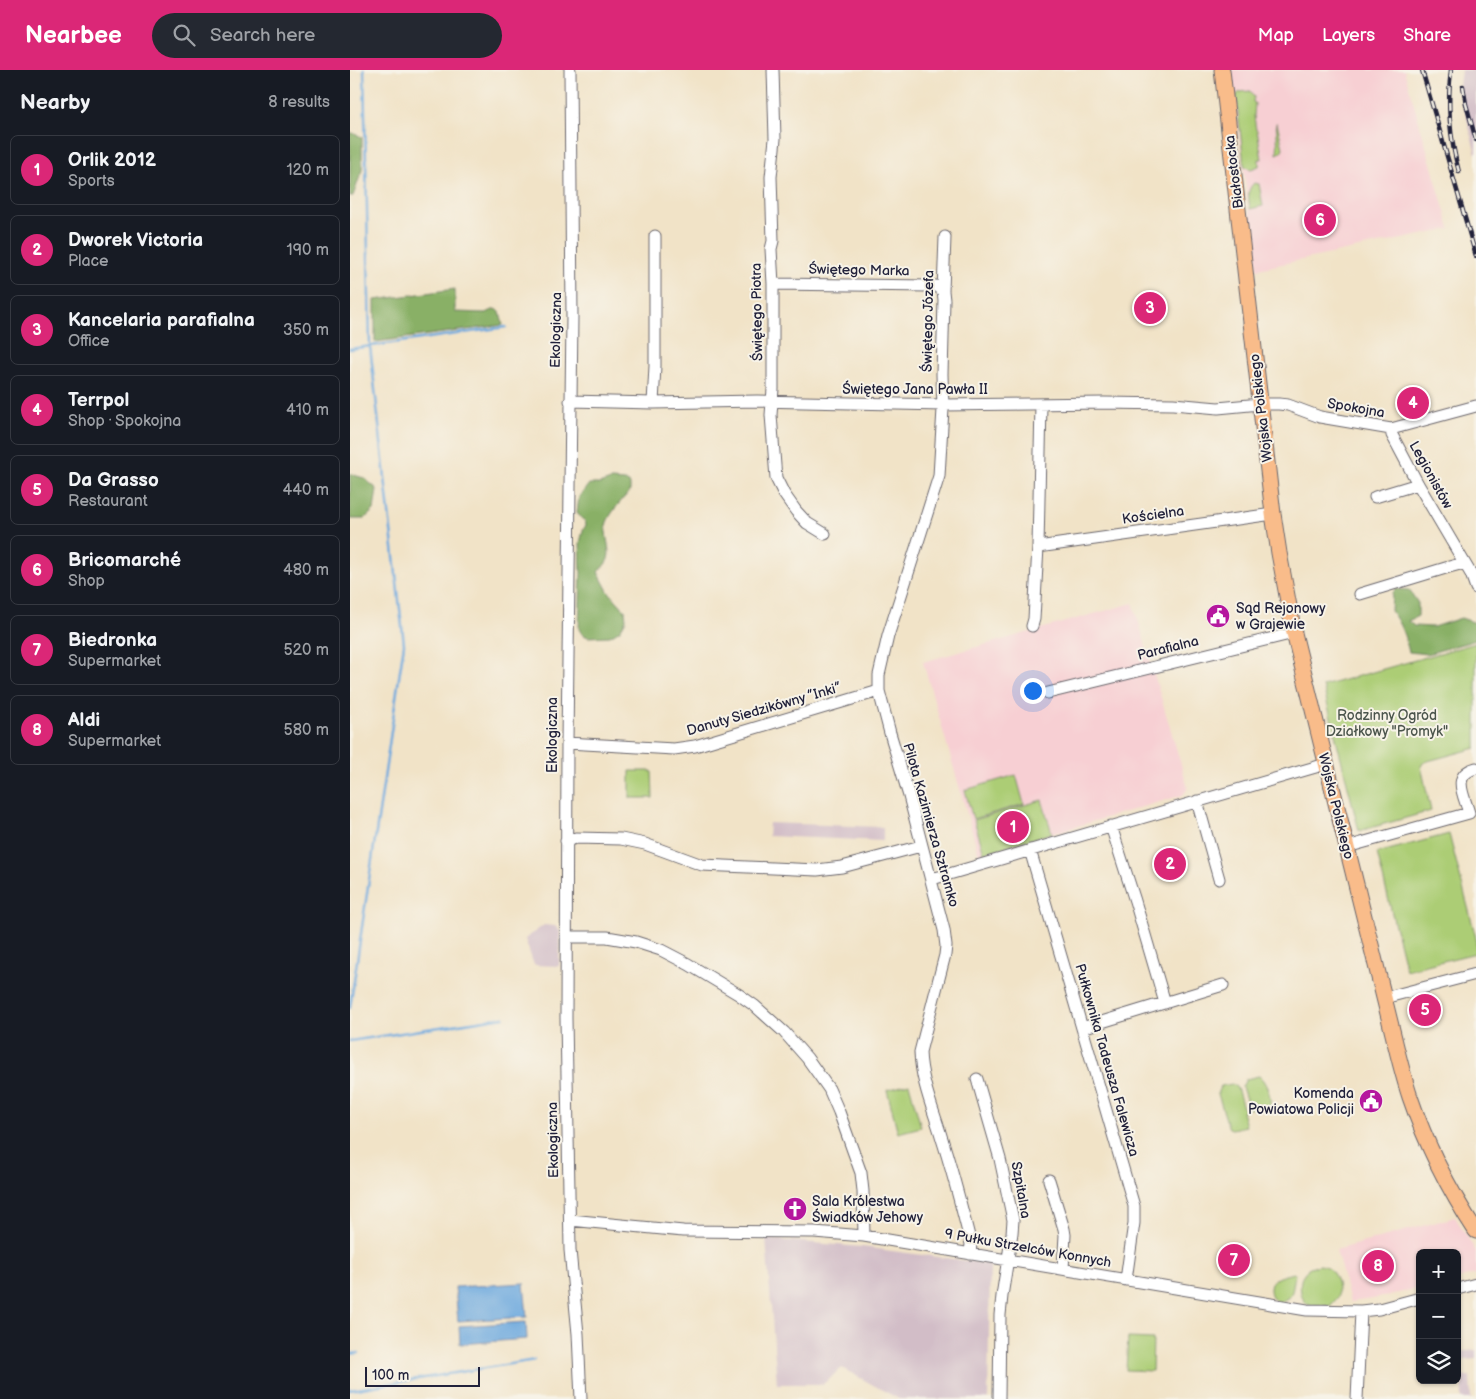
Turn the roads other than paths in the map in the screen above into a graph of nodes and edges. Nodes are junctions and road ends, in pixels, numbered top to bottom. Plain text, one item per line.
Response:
1 (570, 70) edge
2 (773, 70) edge
3 (1222, 70) edge
4 (655, 236) dead end
5 (945, 237) dead end
6 (1246, 274) joint
7 (773, 284) junction
8 (943, 291) junction
9 (570, 401) junction
10 (772, 402) junction
11 (653, 403) junction
12 (1041, 404) junction
13 (1260, 404) junction
14 (943, 405) junction
15 (1476, 406) edge
16 (1390, 429) junction
17 (1418, 484) junction
18 (1375, 497) dead end
19 (1273, 514) junction
20 (825, 534) dead end
21 (1038, 547) junction
22 (1464, 564) junction
23 (1476, 588) edge
24 (1360, 594) dead end
25 (1032, 626) dead end
26 (1294, 633) junction
27 (879, 691) junction
28 (1048, 693) dead end
29 (567, 743) junction
30 (1326, 764) junction
31 (1476, 768) edge
32 (1197, 801) junction
33 (1111, 826) junction
34 (566, 841) junction
35 (921, 846) junction
36 (1347, 847) junction
37 (1030, 850) junction
38 (932, 879) junction
39 (1219, 879) dead end
40 (566, 938) junction
41 (1476, 974) edge
42 (1223, 985) dead end
43 (1384, 998) junction
44 (1165, 1003) junction
45 (1082, 1028) junction
46 (977, 1079) dead end
47 (1049, 1180) dead end
48 (570, 1220) junction
49 (1476, 1231) edge
50 (864, 1236) junction
51 (970, 1254) junction
52 (1008, 1260) junction
53 (1063, 1269) junction
54 (1126, 1280) junction
55 (1476, 1284) edge
56 (1461, 1288) edge
57 (1416, 1299) edge
58 (1361, 1311) junction
59 (581, 1399) edge
60 (999, 1399) edge
61 (1357, 1399) edge

1 - 9 street, Ekologiczna
2 - 7 street, Świętego Piotra
3 - 6 main road, Białostocka
4 - 11 street
5 - 8 street, Świętego Józefa
6 - 13 main road, Wojska Polskiego
7 - 8 street, Świętego Marka
7 - 10 street, Świętego Piotra
8 - 14 street, Świętego Józefa
9 - 11 street, Świętego Jana Pawła II
9 - 29 street, Ekologiczna
10 - 11 street, Świętego Jana Pawła II
10 - 14 street, Świętego Jana Pawła II
10 - 20 street, Świętego Piotra
12 - 13 street, Świętego Jana Pawła II
12 - 14 street, Świętego Jana Pawła II
12 - 21 street
13 - 16 street, Spokojna
13 - 19 main road, Wojska Polskiego
14 - 27 street, Pilota Kazimierza Sztramko
15 - 16 street, Spokojna
16 - 17 street, Legionistów
17 - 18 street
17 - 22 street, Legionistów
19 - 21 street, Kościelna
19 - 26 main road, Wojska Polskiego
21 - 25 street
22 - 23 street, Legionistów
22 - 24 street
26 - 28 street, Parafialna
26 - 30 main road, Wojska Polskiego
27 - 29 street, Danuty Siedzikówny ”Inki”
27 - 35 street, Pilota Kazimierza Sztramko
29 - 34 street, Ekologiczna
30 - 32 street
30 - 36 main road, Wojska Polskiego
31 - 36 street
32 - 33 street
32 - 39 street
33 - 37 street
33 - 44 street
34 - 35 street
34 - 40 street, Ekologiczna
35 - 38 street, Pilota Kazimierza Sztramko
36 - 43 main road, Wojska Polskiego
37 - 38 street
37 - 45 street, Pułkownika Tadeusza Falewicza
38 - 51 street, Pilota Kazimierza Sztramko
40 - 48 street, Ekologiczna
40 - 50 street
41 - 43 street
42 - 44 street
43 - 49 main road, Wojska Polskiego
44 - 45 street
45 - 54 street, Pułkownika Tadeusza Falewicza
46 - 52 street, Szpitalna
47 - 53 street
48 - 50 street, 9 Pułku Strzelców Konnych
48 - 59 street, Ekologiczna
50 - 51 street, 9 Pułku Strzelców Konnych
51 - 52 street, 9 Pułku Strzelców Konnych
52 - 53 street, 9 Pułku Strzelców Konnych
52 - 60 street, Szpitalna
53 - 54 street, 9 Pułku Strzelców Konnych
54 - 58 street, 9 Pułku Strzelców Konnych
55 - 56 street
57 - 58 street, 9 Pułku Strzelców Konnych
58 - 61 street

